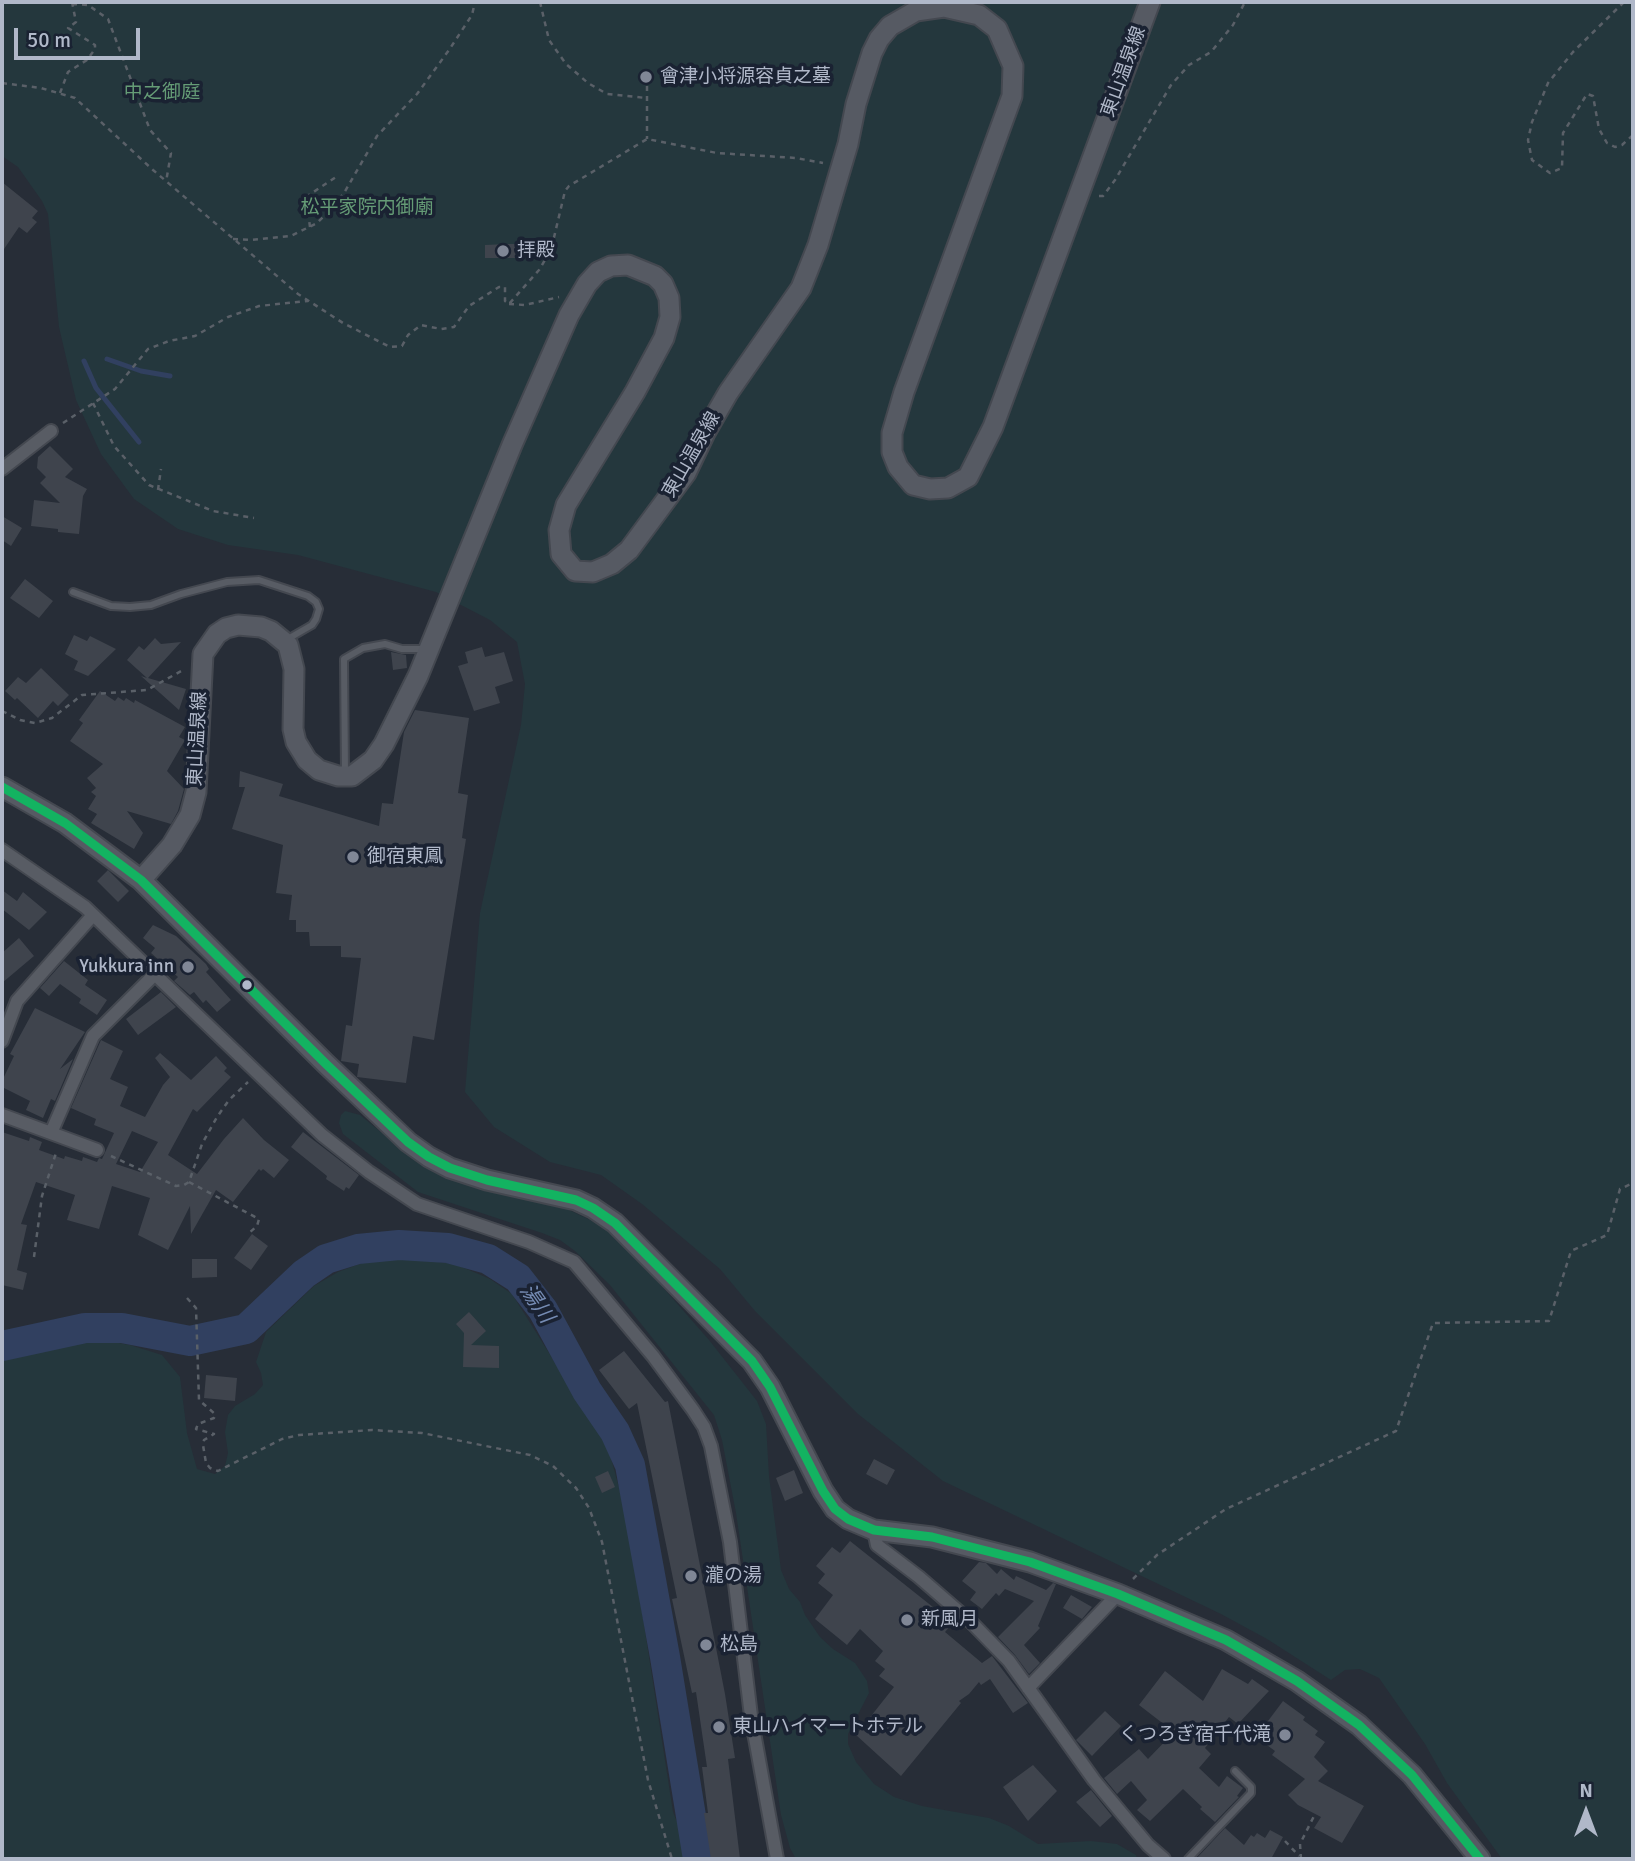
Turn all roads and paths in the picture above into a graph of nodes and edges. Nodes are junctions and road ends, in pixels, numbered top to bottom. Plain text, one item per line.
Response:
1 (475, 2) edge
2 (540, 2) edge
3 (1150, 2) edge
4 (1245, 2) edge
5 (1624, 2) edge
6 (72, 3) edge
7 (2, 83) edge
8 (647, 86) dead end
9 (60, 93) junction
10 (646, 98) junction
11 (1633, 135) edge
12 (647, 139) junction
13 (827, 163) dead end
14 (336, 177) dead end
15 (166, 182) junction
16 (1078, 197) junction
17 (310, 227) junction
18 (233, 239) junction
19 (566, 294) dead end
20 (309, 301) junction
21 (509, 304) junction
22 (93, 403) junction
23 (51, 431) joint
24 (2, 469) edge
25 (161, 469) dead end
26 (158, 490) junction
27 (254, 518) dead end
28 (73, 592) dead end
29 (284, 641) junction
30 (429, 649) junction
31 (202, 662) junction
32 (2, 711) edge
33 (345, 776) junction
34 (2, 787) edge
35 (2, 850) edge
36 (141, 880) junction
37 (93, 915) junction
38 (155, 974) junction
39 (2, 1041) edge
40 (258, 1072) junction
41 (2, 1115) edge
42 (56, 1135) junction
43 (97, 1150) joint
44 (189, 1182) junction
45 (1633, 1183) edge
46 (249, 1233) dead end
47 (34, 1257) dead end
48 (187, 1298) dead end
49 (874, 1530) junction
50 (1118, 1594) junction
51 (1028, 1688) junction
52 (1235, 1771) dead end
53 (1315, 1814) dead end
54 (1285, 1841) dead end
55 (672, 1859) edge
56 (777, 1859) edge
57 (1164, 1859) edge
58 (1188, 1859) edge
59 (1301, 1859) edge
60 (1480, 1859) edge

1 - 17 path
2 - 10 path
3 - 16 main road, 東山温泉線
4 - 16 path
5 - 11 path
6 - 9 path
6 - 15 path
7 - 9 path
8 - 10 path
9 - 15 path
10 - 12 path
12 - 13 path
12 - 21 path
14 - 17 path
15 - 18 path
16 - 30 main road, 東山温泉線
17 - 18 path
18 - 20 path
19 - 21 path
20 - 21 path
20 - 22 path
22 - 23 path
22 - 26 path
23 - 24 street
25 - 26 path
26 - 27 path
28 - 29 lane
29 - 31 main road, 東山温泉線
29 - 33 main road
30 - 33 main road, 東山温泉線
30 - 33 lane
31 - 32 path
31 - 36 main road, 東山温泉線
34 - 36 main road
35 - 37 street
36 - 49 main road
37 - 38 street
37 - 39 street
38 - 40 street
38 - 42 street
40 - 44 path
40 - 56 street
41 - 42 street
42 - 43 street
42 - 47 path
43 - 44 path
44 - 46 path
45 - 50 path
48 - 55 path
49 - 50 main road
49 - 51 street
50 - 51 street
50 - 60 main road
51 - 57 street
52 - 58 lane
53 - 59 path
54 - 59 path

